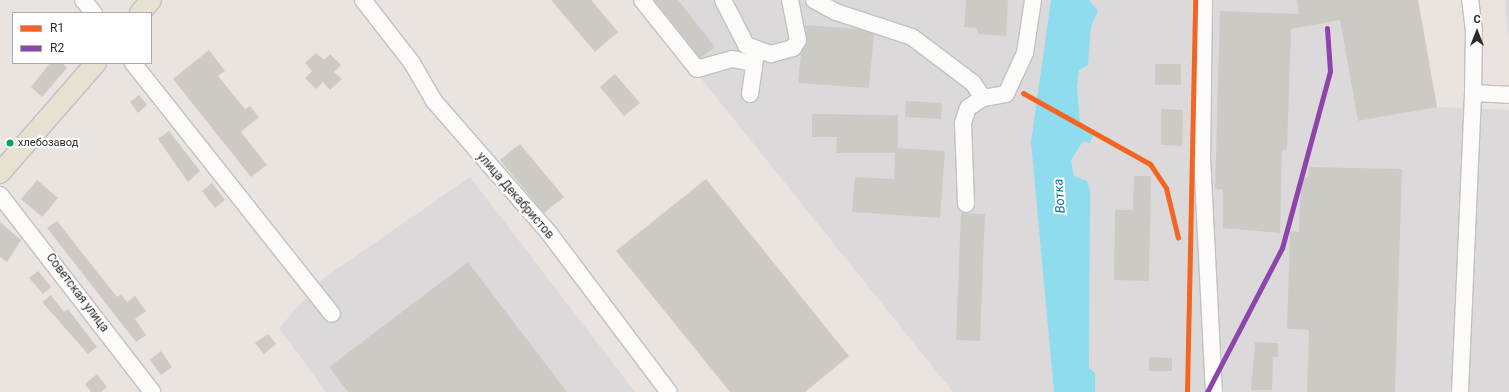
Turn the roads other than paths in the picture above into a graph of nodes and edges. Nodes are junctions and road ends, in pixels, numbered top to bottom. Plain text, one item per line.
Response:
1 (84, 0) edge
2 (151, 0) edge
3 (364, 0) edge
4 (642, 0) edge
5 (723, 0) edge
6 (790, 0) edge
7 (814, 0) edge
8 (1033, 0) edge
9 (1204, 0) edge
10 (1470, 0) edge
11 (93, 12) edge
12 (141, 12) edge
13 (754, 57) junction
14 (95, 64) edge
15 (134, 64) edge
16 (1473, 93) junction
17 (750, 94) dead end
18 (1509, 95) edge
19 (983, 98) junction
20 (0, 173) edge
21 (0, 195) edge
22 (966, 204) dead end
23 (332, 314) dead end
24 (152, 392) edge
25 (669, 392) edge
26 (1214, 392) edge
27 (1460, 392) edge

1 - 11 street
2 - 12 main road
3 - 25 street, улица Декабристов
4 - 13 street
5 - 13 street
6 - 13 street
7 - 19 street
8 - 19 street
9 - 26 street
10 - 16 street
13 - 17 street
14 - 20 main road
15 - 23 street
16 - 18 street
16 - 27 street
19 - 22 street
21 - 24 street, Советская улица

